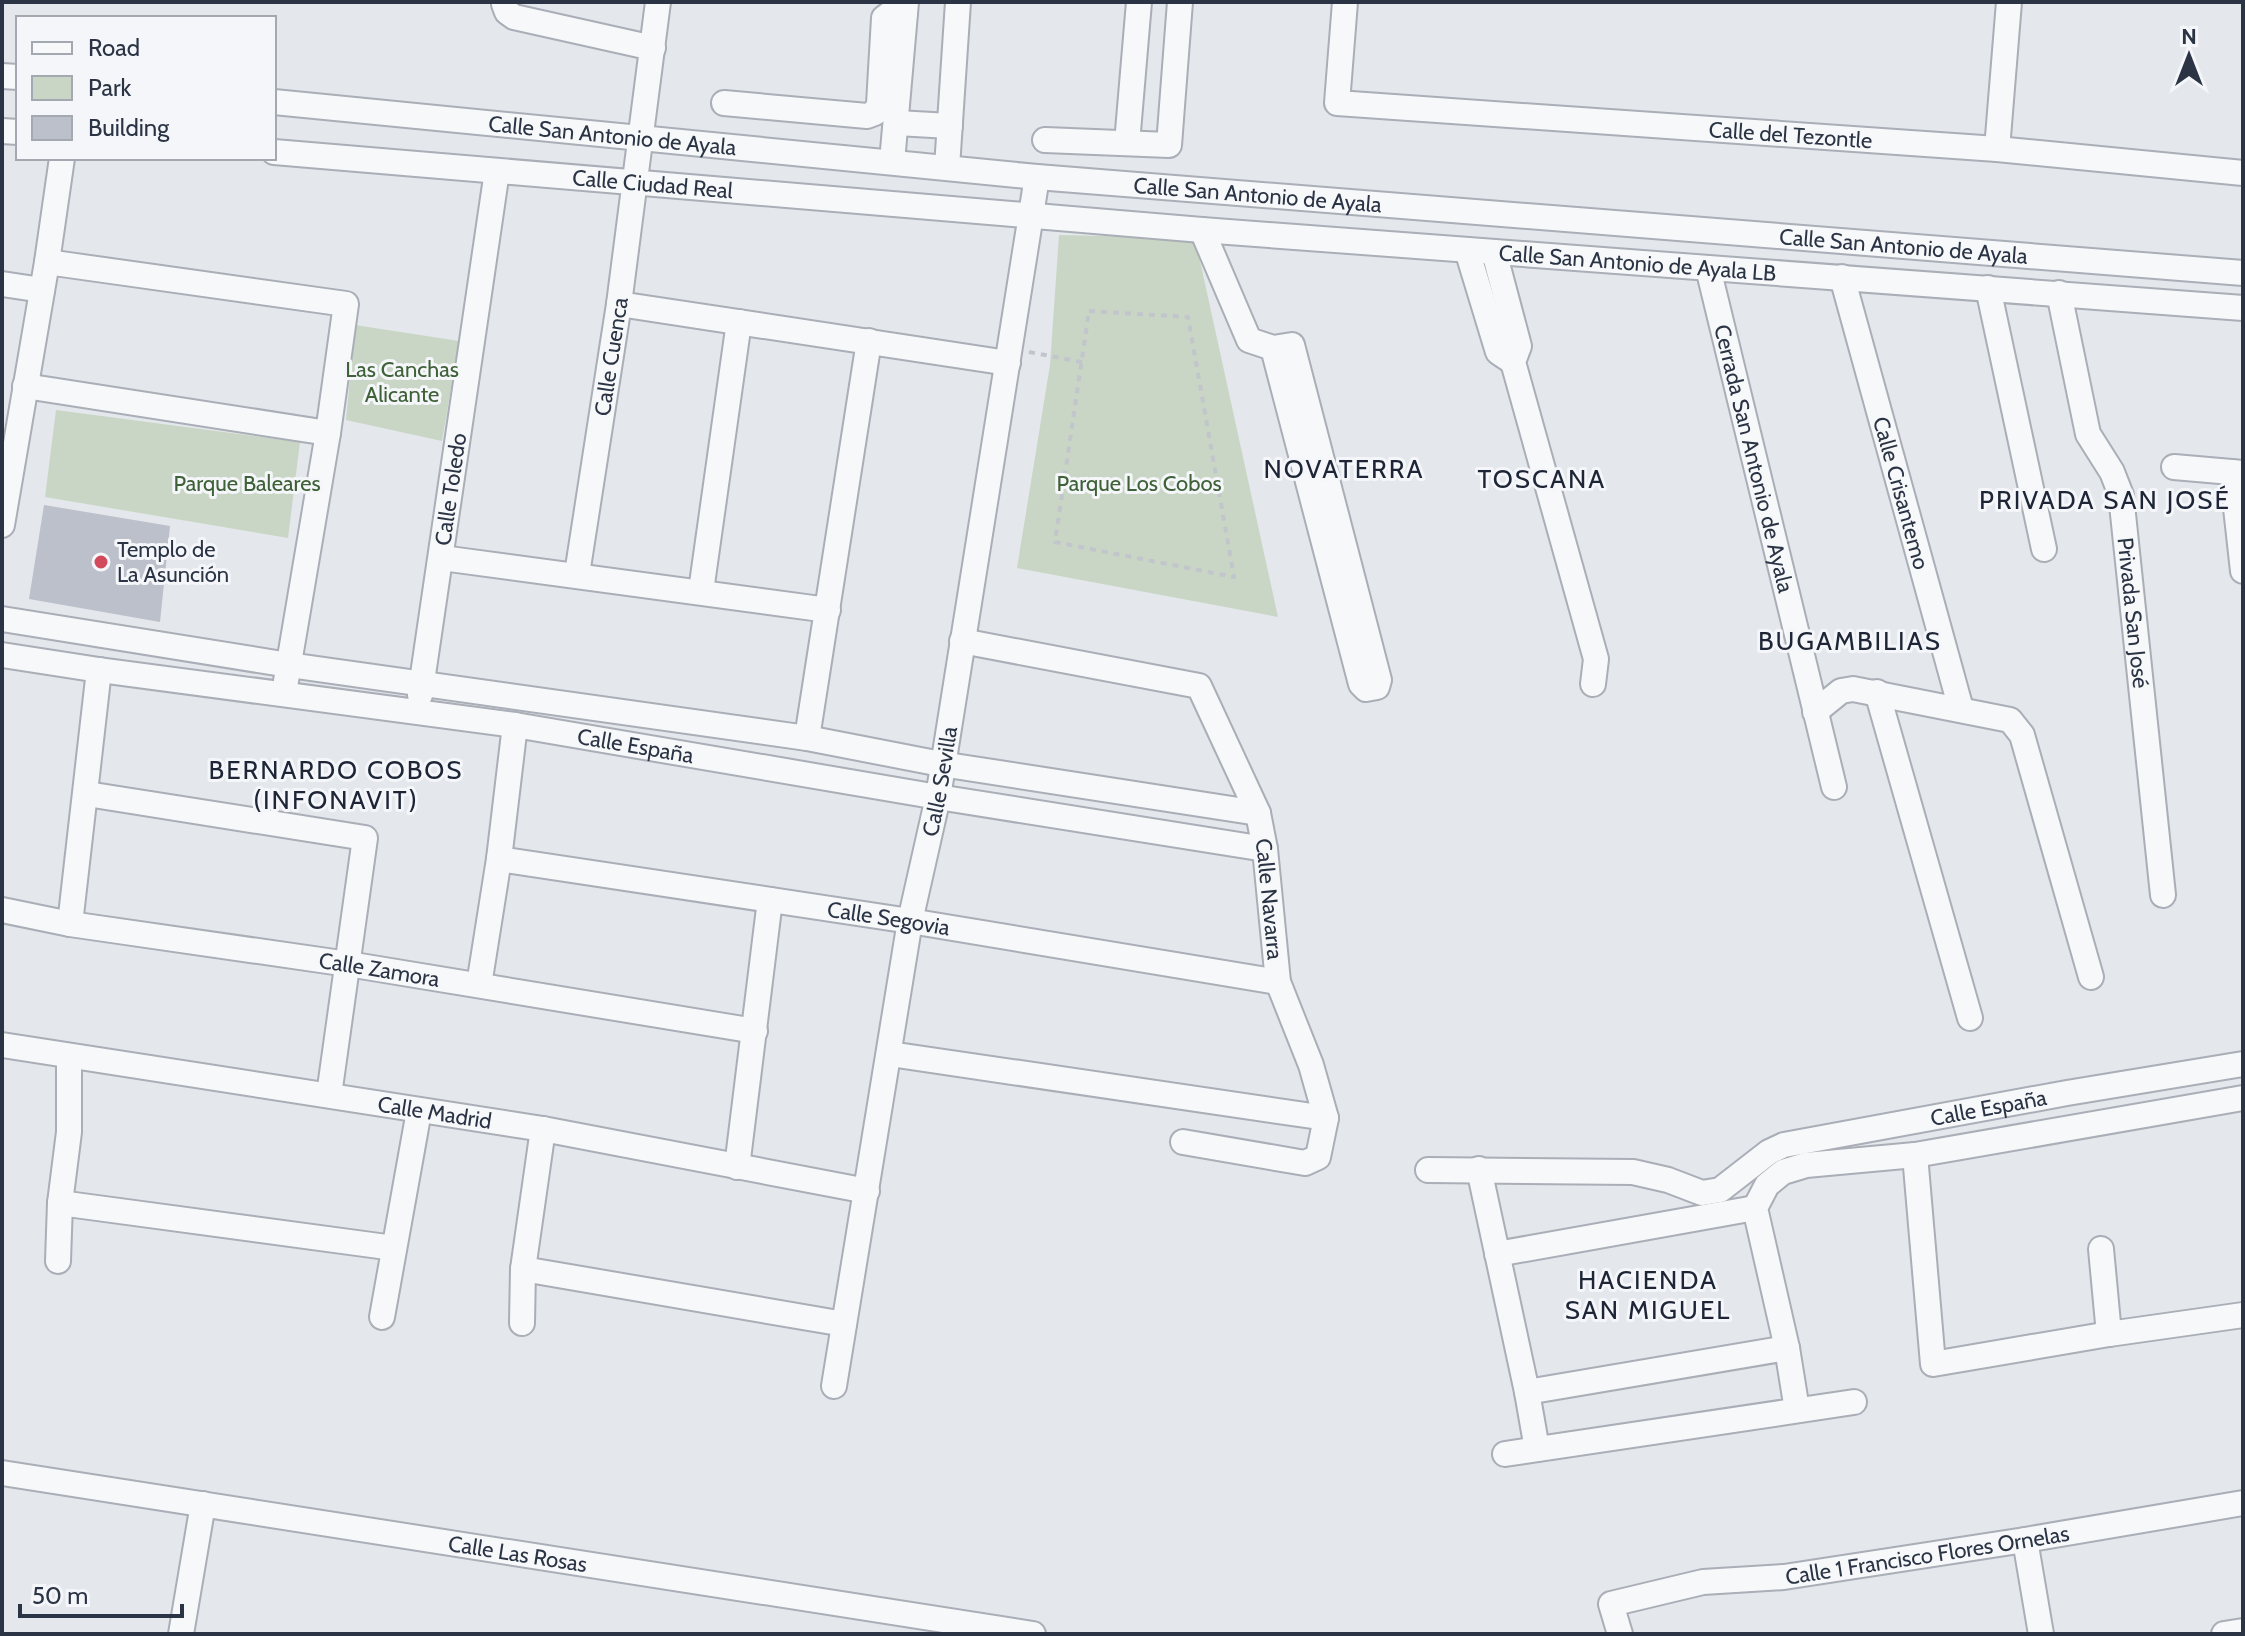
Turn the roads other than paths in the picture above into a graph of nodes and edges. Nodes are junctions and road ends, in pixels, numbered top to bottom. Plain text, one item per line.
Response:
1 (658, 2) edge
2 (958, 2) edge
3 (1139, 2) edge
4 (1180, 2) edge
5 (1345, 2) edge
6 (2009, 2) edge
7 (504, 4) edge
8 (906, 7) edge
9 (653, 48) junction
10 (276, 102) edge
11 (724, 103) dead end
12 (897, 123) junction
13 (950, 126) junction
14 (642, 137) junction
15 (1045, 140) dead end
16 (1127, 143) junction
17 (1997, 149) junction
18 (276, 152) edge
19 (62, 160) edge
20 (892, 162) junction
21 (947, 167) junction
22 (497, 171) junction
23 (2243, 173) edge
24 (1037, 177) junction
25 (635, 183) junction
26 (1418, 206) junction
27 (1031, 215) junction
28 (1202, 230) junction
29 (1413, 246) junction
30 (1941, 247) junction
31 (1467, 250) junction
32 (1494, 252) junction
33 (47, 262) junction
34 (2152, 265) junction
35 (1708, 268) junction
36 (2243, 273) edge
37 (1842, 277) junction
38 (2, 284) edge
39 (1937, 285) junction
40 (1988, 288) junction
41 (42, 290) junction
42 (2059, 293) junction
43 (2148, 300) junction
44 (619, 304) junction
45 (2243, 308) edge
46 (739, 322) junction
47 (869, 341) junction
48 (1009, 356) junction
49 (1513, 362) junction
50 (25, 386) junction
51 (328, 433) junction
52 (2174, 467) dead end
53 (2238, 472) edge
54 (2, 525) edge
55 (1334, 546) junction
56 (2044, 549) dead end
57 (442, 558) junction
58 (2243, 571) edge
59 (577, 574) junction
60 (701, 591) junction
61 (828, 610) junction
62 (2, 619) edge
63 (962, 641) junction
64 (2, 655) edge
65 (289, 665) junction
66 (99, 670) junction
67 (422, 682) junction
68 (1593, 684) dead end
69 (1877, 692) junction
70 (284, 695) junction
71 (1961, 709) junction
72 (1815, 712) junction
73 (418, 713) junction
74 (515, 725) junction
75 (807, 738) junction
76 (941, 764) junction
77 (1834, 787) dead end
78 (87, 794) junction
79 (938, 797) junction
80 (1258, 813) junction
81 (1265, 849) junction
82 (499, 859) junction
83 (2163, 895) dead end
84 (770, 900) junction
85 (2, 910) edge
86 (910, 921) junction
87 (70, 924) junction
88 (348, 964) junction
89 (2091, 977) dead end
90 (1278, 982) junction
91 (479, 985) junction
92 (1970, 1018) dead end
93 (755, 1031) junction
94 (2, 1045) edge
95 (890, 1054) junction
96 (69, 1057) junction
97 (2243, 1064) edge
98 (329, 1095) junction
99 (2243, 1098) edge
100 (419, 1111) junction
101 (1326, 1118) junction
102 (543, 1129) junction
103 (1183, 1142) dead end
104 (1915, 1155) junction
105 (737, 1167) junction
106 (1479, 1169) junction
107 (1428, 1170) dead end
108 (867, 1191) junction
109 (60, 1203) junction
110 (1704, 1205) junction
111 (1755, 1208) junction
112 (394, 1248) junction
113 (2101, 1249) dead end
114 (1497, 1254) junction
115 (58, 1261) dead end
116 (523, 1269) junction
117 (2243, 1315) edge
118 (382, 1317) dead end
119 (522, 1323) dead end
120 (844, 1324) junction
121 (2109, 1334) junction
122 (1787, 1348) junction
123 (834, 1386) dead end
124 (1527, 1392) junction
125 (1854, 1402) dead end
126 (1797, 1410) junction
127 (1537, 1449) junction
128 (1505, 1454) dead end
129 (2, 1473) edge
130 (2243, 1503) edge
131 (203, 1504) junction
132 (2025, 1540) junction
133 (983, 1630) edge
134 (2243, 1631) edge
135 (181, 1634) edge
136 (1033, 1634) edge
137 (1620, 1634) edge
138 (2041, 1634) edge
139 (2224, 1634) edge

1 - 9 street, Calle Cuenca
2 - 13 street
3 - 16 street
4 - 16 street
5 - 17 street, Calle del Tezontle
6 - 17 street
7 - 9 street
8 - 11 street
8 - 12 street
9 - 14 street, Calle Cuenca
10 - 14 street, Calle San Antonio de Ayala
12 - 13 street
12 - 20 street
13 - 21 street
14 - 20 street, Calle San Antonio de Ayala
14 - 25 street, Calle Cuenca
15 - 16 street
17 - 23 street, Calle del Tezontle
18 - 22 street, Calle Ciudad Real
19 - 33 street
20 - 21 street, Calle San Antonio de Ayala
21 - 24 street, Calle San Antonio de Ayala
22 - 25 street, Calle Ciudad Real
22 - 57 street, Calle Toledo
24 - 26 street, Calle San Antonio de Ayala
24 - 27 street, Calle Sevilla
25 - 27 street, Calle Ciudad Real
25 - 44 street, Calle Cuenca
26 - 29 street
26 - 30 street, Calle San Antonio de Ayala
27 - 28 street, Calle San Antonio de Ayala LB
27 - 48 street, Calle Sevilla
28 - 29 street, Calle San Antonio de Ayala LB
28 - 55 street
29 - 31 street, Calle San Antonio de Ayala LB
30 - 34 street, Calle San Antonio de Ayala
30 - 39 street
31 - 32 street, Calle San Antonio de Ayala LB
31 - 49 street
32 - 35 street, Calle San Antonio de Ayala LB
32 - 49 street
33 - 41 street
33 - 51 street
34 - 36 street, Calle San Antonio de Ayala
34 - 43 street
35 - 37 street, Calle San Antonio de Ayala LB
35 - 72 street, Cerrada San Antonio de Ayala
37 - 39 street, Calle San Antonio de Ayala LB
37 - 71 street, Calle Crisantemo
38 - 41 street
39 - 40 street, Calle San Antonio de Ayala LB
40 - 42 street, Calle San Antonio de Ayala LB
40 - 56 street
41 - 50 street
42 - 43 street, Calle San Antonio de Ayala LB
42 - 83 street, Privada San José
43 - 45 street, Calle San Antonio de Ayala LB
44 - 46 street
44 - 59 street, Calle Cuenca
46 - 47 street
46 - 60 street
47 - 48 street
47 - 61 street
48 - 63 street, Calle Sevilla
49 - 68 street
50 - 51 street
50 - 54 street
51 - 65 street
52 - 53 street
53 - 58 street
55 - 55 street
57 - 59 street
57 - 67 street, Calle Toledo
59 - 60 street
60 - 61 street
61 - 75 street
62 - 65 street, Calle España
63 - 76 street, Calle Sevilla
63 - 80 street, Calle Navarra
64 - 66 street, Calle España
65 - 67 street, Calle España
65 - 70 street
66 - 70 street, Calle España
66 - 78 street
67 - 73 street, Calle Toledo
67 - 75 street, Calle España
69 - 71 street
69 - 72 street
69 - 92 street
70 - 73 street, Calle España
71 - 89 street
72 - 77 street, Cerrada San Antonio de Ayala
73 - 74 street, Calle España
74 - 79 street, Calle España
74 - 82 street
75 - 76 street, Calle España
76 - 79 street, Calle Sevilla
76 - 80 street, Calle España
78 - 87 street
78 - 88 street
79 - 81 street, Calle España
79 - 86 street, Calle Sevilla
80 - 81 street, Calle Navarra
81 - 90 street, Calle Navarra
82 - 84 street, Calle Segovia
82 - 91 street
84 - 86 street, Calle Segovia
84 - 93 street
85 - 87 street, Calle Zamora
86 - 90 street, Calle Segovia
86 - 95 street, Calle Sevilla
87 - 88 street, Calle Zamora
88 - 91 street, Calle Zamora
88 - 98 street
90 - 101 street, Calle Navarra
91 - 93 street, Calle Zamora
93 - 105 street
94 - 96 street, Calle Madrid
95 - 101 street
95 - 108 street, Calle Sevilla
96 - 98 street, Calle Madrid
96 - 109 street
97 - 110 street, Calle España
98 - 100 street, Calle Madrid
99 - 104 street, Calle España
100 - 102 street, Calle Madrid
100 - 112 street
101 - 103 street
102 - 105 street, Calle Madrid
102 - 116 street
104 - 111 street, Calle España
104 - 121 street
105 - 108 street, Calle Madrid
106 - 107 street
106 - 110 street
106 - 114 street
108 - 120 street, Calle Sevilla
109 - 112 street
109 - 115 street
110 - 111 street
110 - 114 street
111 - 122 street
112 - 118 street
113 - 121 street
114 - 124 street
116 - 119 street
116 - 120 street
117 - 121 street
120 - 123 street, Calle Sevilla
122 - 124 street
122 - 126 street
124 - 127 street
125 - 126 street
126 - 127 street
127 - 128 street
129 - 131 street, Calle Las Rosas
130 - 132 street, Calle 1 Francisco Flores Ornelas
131 - 133 street, Calle Las Rosas
131 - 135 street
132 - 137 street, Calle 1 Francisco Flores Ornelas
132 - 138 street
133 - 136 street, Calle Las Rosas
134 - 139 street

